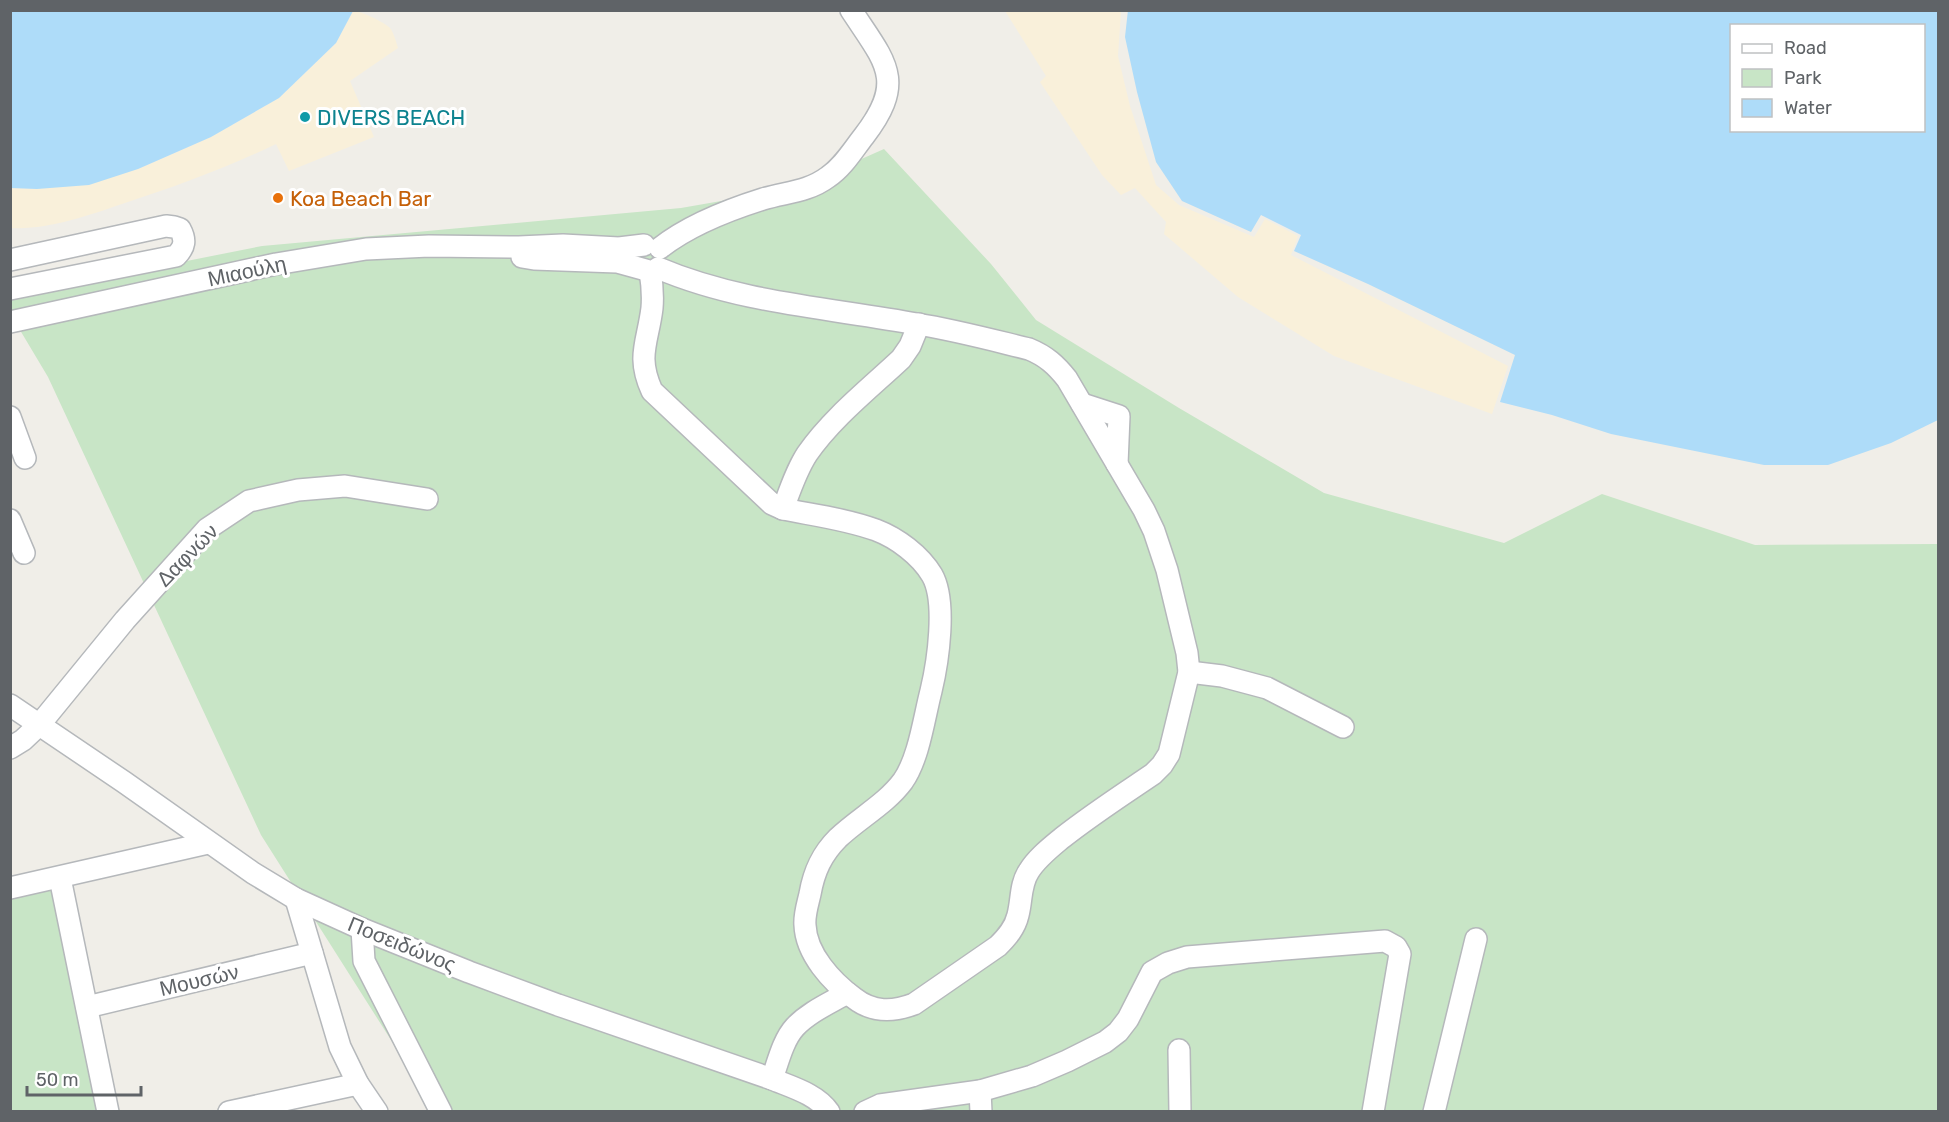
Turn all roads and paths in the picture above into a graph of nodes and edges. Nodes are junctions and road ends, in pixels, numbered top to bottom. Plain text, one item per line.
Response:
1 (851, 10) edge
2 (64, 250) junction
3 (10, 260) edge
4 (652, 260) junction
5 (68, 278) junction
6 (10, 289) edge
7 (73, 308) junction
8 (10, 322) edge
9 (918, 324) junction
10 (10, 327) edge
11 (10, 336) edge
12 (10, 417) edge
13 (25, 458) dead end
14 (427, 499) dead end
15 (783, 509) junction
16 (10, 520) edge
17 (24, 553) dead end
18 (1189, 672) junction
19 (10, 705) edge
20 (40, 724) junction
21 (1343, 727) dead end
22 (10, 748) edge
23 (208, 843) junction
24 (60, 878) junction
25 (10, 888) edge
26 (296, 899) junction
27 (362, 929) junction
28 (1476, 939) dead end
29 (312, 953) junction
30 (848, 993) junction
31 (87, 1007) junction
32 (1179, 1050) dead end
33 (772, 1079) junction
34 (358, 1084) junction
35 (981, 1101) edge
36 (108, 1112) edge
37 (229, 1112) edge
38 (377, 1112) edge
39 (441, 1112) edge
40 (829, 1112) edge
41 (865, 1112) edge
42 (1180, 1112) edge
43 (1373, 1112) edge
44 (1434, 1112) edge

1 - 4 street
2 - 3 street
2 - 5 street
2 - 5 street
4 - 7 street, Μιαούλη
4 - 9 street
4 - 15 street
5 - 6 street
5 - 7 street
7 - 8 street, Μιαούλη
9 - 15 street
9 - 18 street
10 - 11 street
12 - 13 street
14 - 20 street, Δαφνών
15 - 30 street
16 - 17 street
18 - 21 street
18 - 30 street
19 - 20 street, Ποσειδώνος
20 - 22 street, Δαφνών
20 - 23 street, Ποσειδώνος
23 - 24 street
23 - 26 street, Ποσειδώνος
24 - 25 street
24 - 31 street
26 - 27 street, Ποσειδώνος
26 - 29 street
27 - 33 street, Ποσειδώνος
27 - 39 street
28 - 44 street
29 - 31 street, Μουσών
29 - 34 street
30 - 33 street
31 - 36 street
32 - 42 street
33 - 40 street, Ποσειδώνος
34 - 37 street
34 - 38 street
35 - 41 street
35 - 43 street

